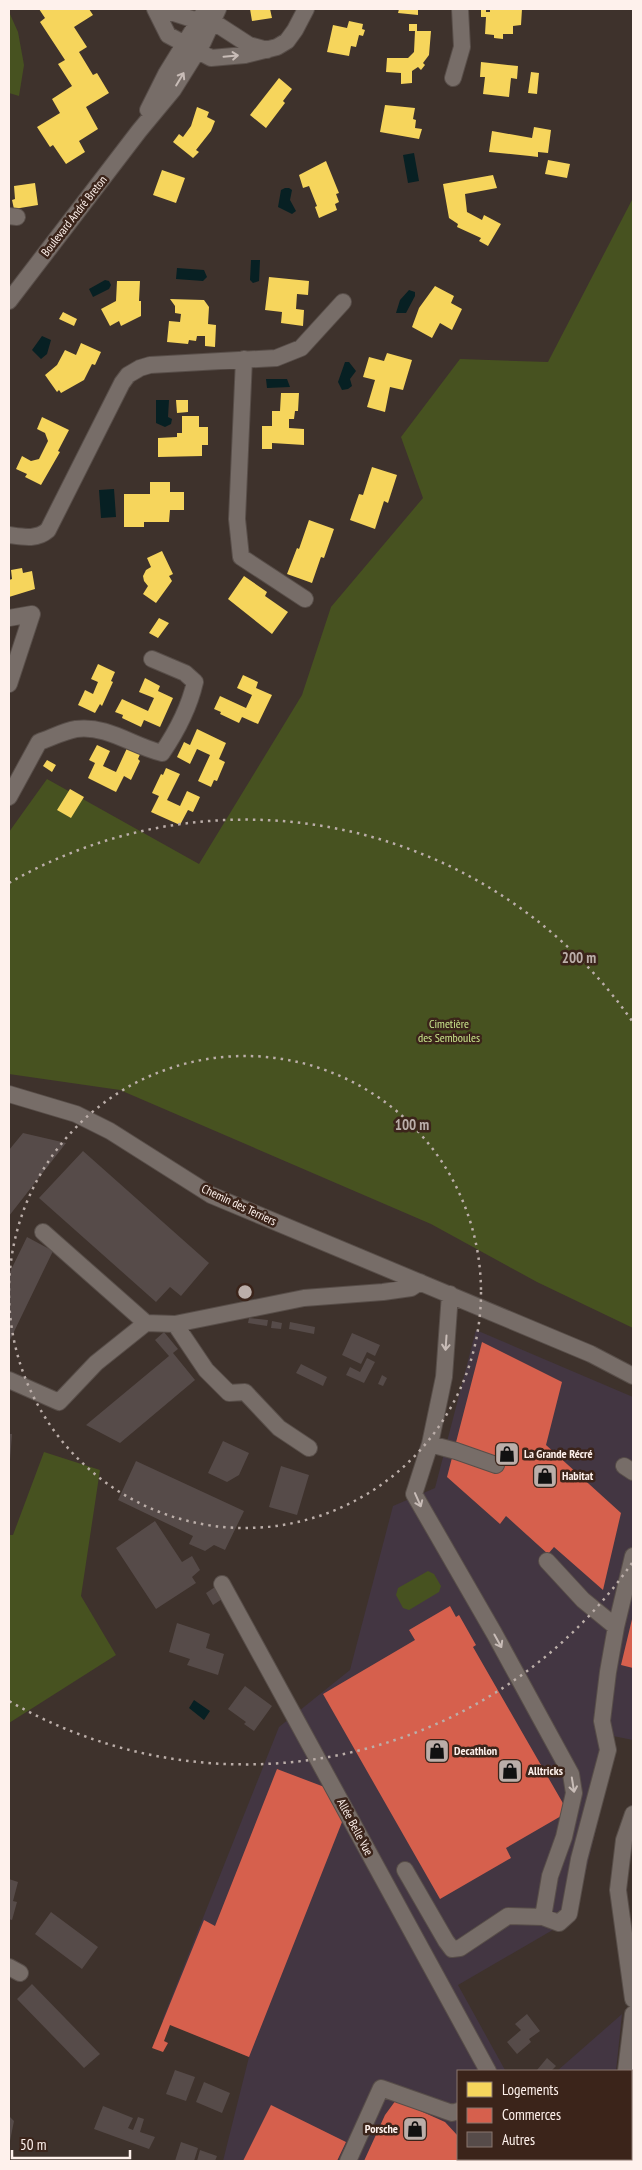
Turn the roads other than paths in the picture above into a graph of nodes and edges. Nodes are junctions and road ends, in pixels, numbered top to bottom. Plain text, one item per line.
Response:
1 (155, 9) edge
2 (161, 9) edge
3 (306, 9) edge
4 (460, 9) edge
5 (209, 14) edge
6 (191, 47) junction
7 (267, 50) junction
8 (452, 78) dead end
9 (9, 301) edge
10 (343, 302) dead end
11 (244, 359) junction
12 (9, 534) edge
13 (305, 599) dead end
14 (9, 618) edge
15 (152, 659) dead end
16 (9, 684) edge
17 (9, 797) edge
18 (9, 1094) edge
19 (43, 1232) dead end
20 (420, 1282) junction
21 (450, 1294) junction
22 (146, 1323) junction
23 (175, 1324) junction
24 (633, 1376) edge
25 (9, 1380) edge
26 (430, 1444) junction
27 (309, 1448) dead end
28 (496, 1465) dead end
29 (633, 1556) edge
30 (548, 1561) dead end
31 (222, 1584) dead end
32 (616, 1627) junction
33 (633, 1814) edge
34 (405, 1870) dead end
35 (543, 1917) junction
36 (633, 1999) edge
37 (633, 2014) edge
38 (487, 2070) edge
39 (626, 2070) edge
40 (456, 2115) edge
41 (348, 2161) edge

1 - 6 street
2 - 5 street
3 - 7 street
4 - 8 street
5 - 6 street, Boulevard André Breton
5 - 7 street
6 -> 7 street
6 - 9 street, Boulevard André Breton
10 - 11 street
11 - 12 street
11 - 13 street
14 - 16 street
15 - 17 street
18 - 20 street, Chemin des Terriers
19 - 22 street
20 - 21 street, Chemin des Terriers
20 - 23 street
21 - 24 street, Chemin des Terriers
21 -> 26 street
22 - 23 street
22 - 25 street
23 - 27 street
26 - 28 street
26 -> 35 street
29 - 32 street
30 - 32 street
31 - 38 street, Allée Belle Vue
32 - 35 street
33 - 36 street
34 - 35 street
37 - 39 street
40 - 41 street

